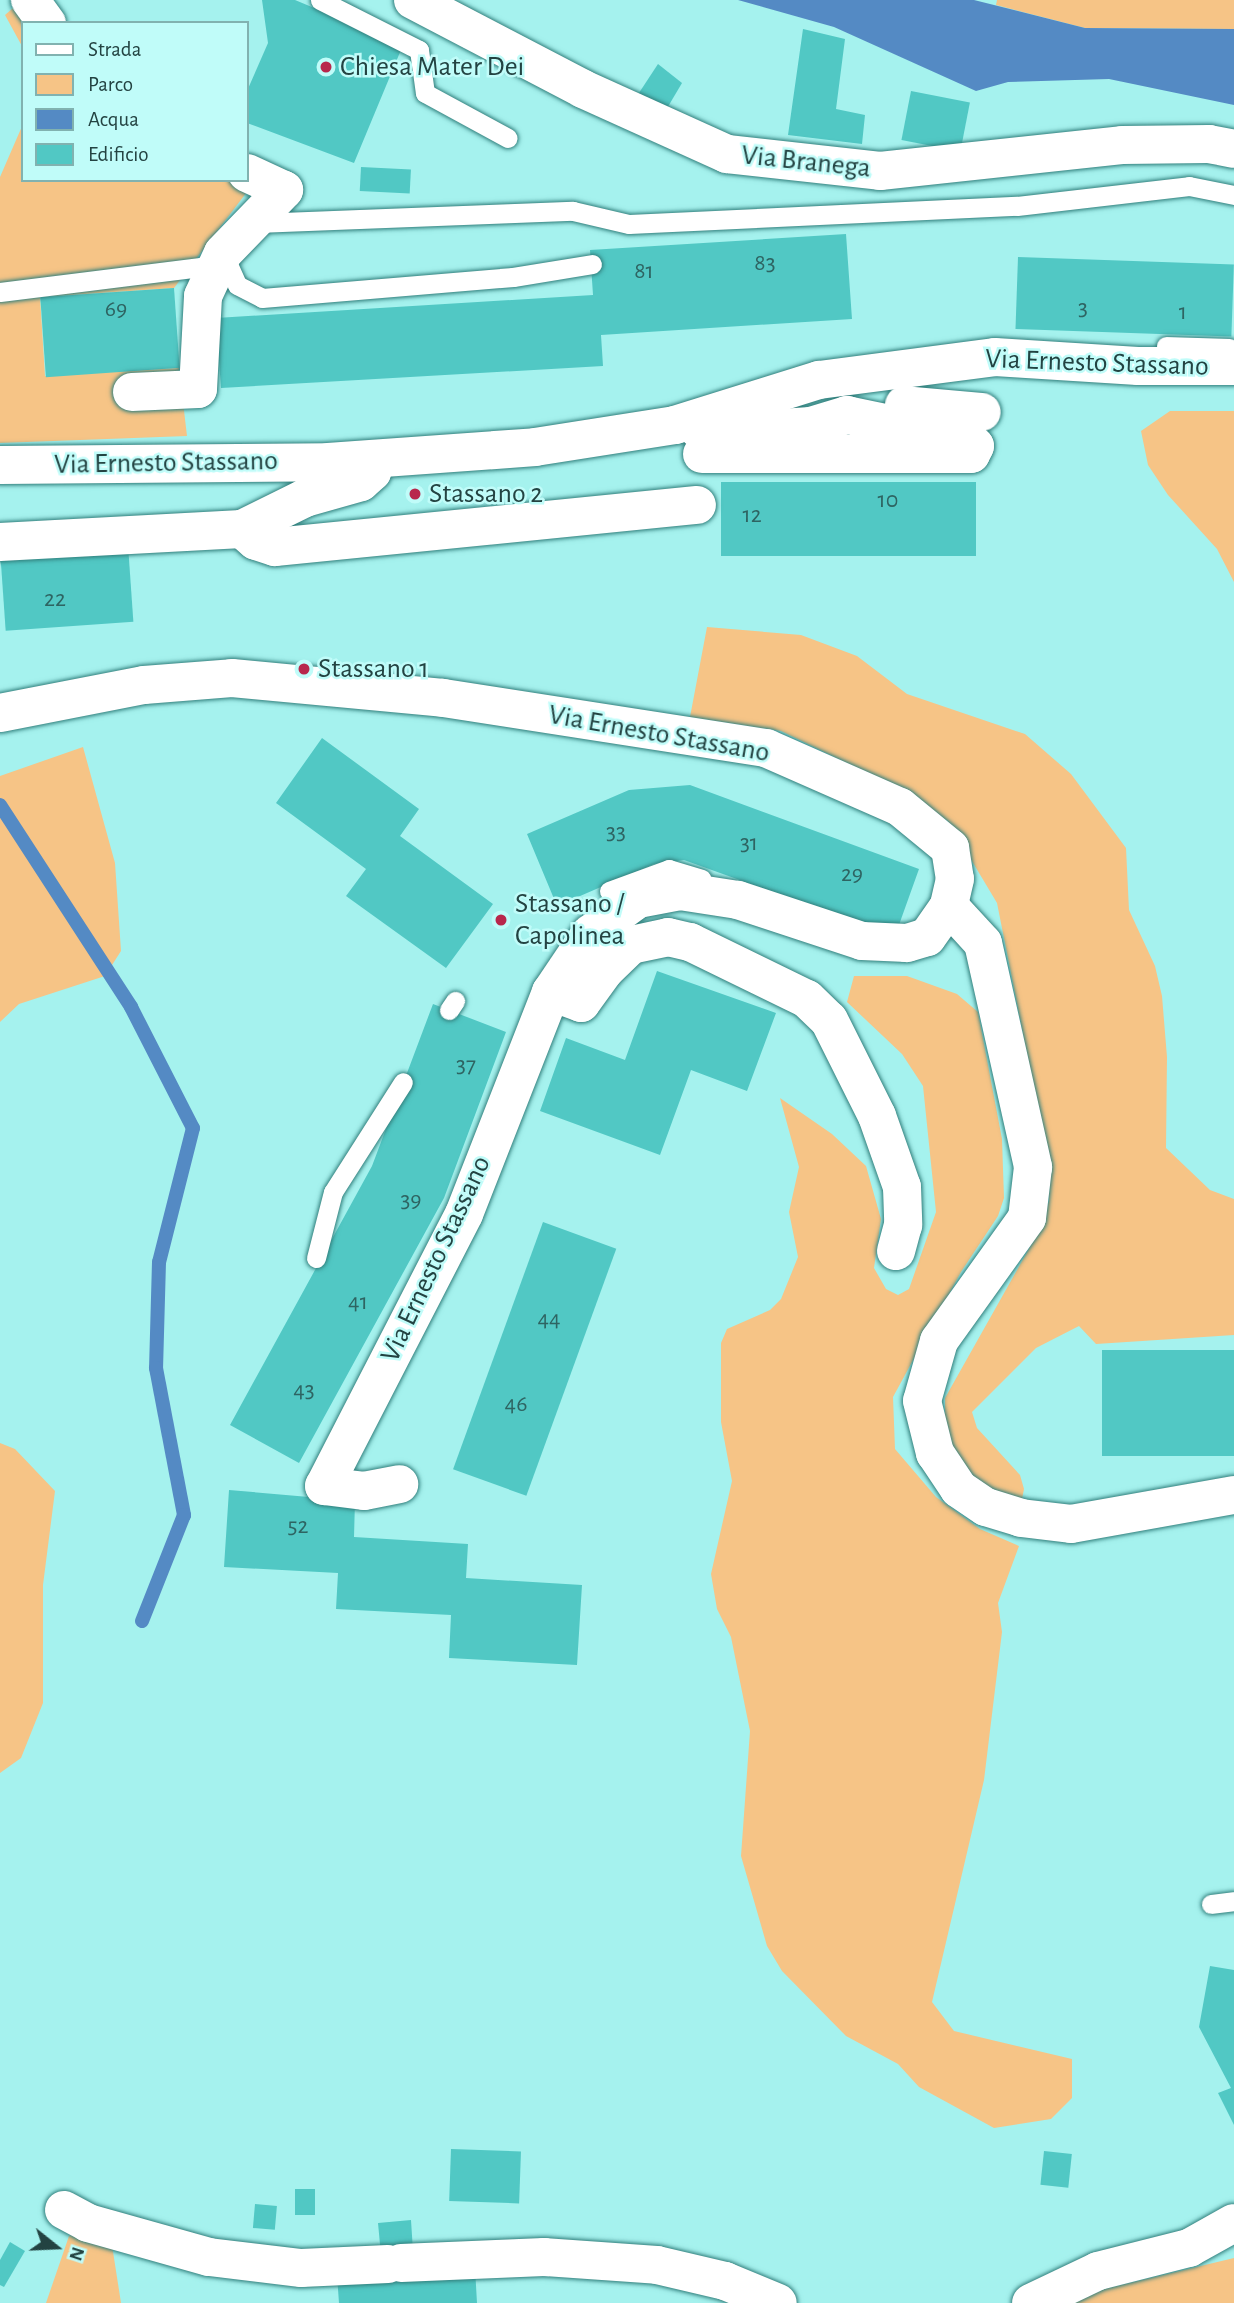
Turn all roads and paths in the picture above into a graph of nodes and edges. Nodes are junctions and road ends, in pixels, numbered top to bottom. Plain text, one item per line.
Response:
1 (30, 0) edge
2 (320, 0) edge
3 (412, 0) edge
4 (46, 21) edge
5 (508, 138) dead end
6 (1234, 149) edge
7 (248, 173) edge
8 (1234, 195) edge
9 (248, 223) junction
10 (223, 253) junction
11 (592, 264) dead end
12 (0, 292) edge
13 (1166, 346) dead end
14 (1234, 348) edge
15 (1234, 366) edge
16 (132, 392) dead end
17 (982, 412) dead end
18 (847, 415) junction
19 (675, 425) junction
20 (702, 454) dead end
21 (374, 460) junction
22 (0, 465) edge
23 (696, 505) dead end
24 (242, 529) junction
25 (0, 542) edge
26 (0, 712) edge
27 (609, 891) dead end
28 (949, 906) junction
29 (907, 943) junction
30 (551, 992) junction
31 (403, 1083) dead end
32 (896, 1251) dead end
33 (316, 1258) dead end
34 (399, 1484) dead end
35 (1234, 1495) edge
36 (1234, 1901) edge
37 (1211, 1903) dead end
38 (64, 2210) dead end
39 (1234, 2223) edge
40 (778, 2303) edge
41 (1031, 2303) edge

1 - 4 street
2 - 5 lane
3 - 6 street, Via Branega
7 - 9 street
8 - 9 lane
9 - 10 street
10 - 11 lane
10 - 12 lane
10 - 16 street
13 - 14 lane
15 - 19 street, Via Ernesto Stassano
17 - 18 street, Via Ernesto Stassano
18 - 19 street, Via Ernesto Stassano
18 - 20 street, Via Ernesto Stassano
19 - 21 street, Via Ernesto Stassano
21 - 22 street, Via Ernesto Stassano
21 - 24 street, Via Ernesto Stassano
23 - 24 street
24 - 25 street, Via Ernesto Stassano
26 - 28 street, Via Ernesto Stassano
27 - 29 lane
28 - 29 street, Via Ernesto Stassano
28 - 35 street
29 - 30 street, Via Ernesto Stassano
30 - 32 street
30 - 34 street, Via Ernesto Stassano
31 - 33 lane
36 - 37 lane
38 - 40 street
39 - 41 street

